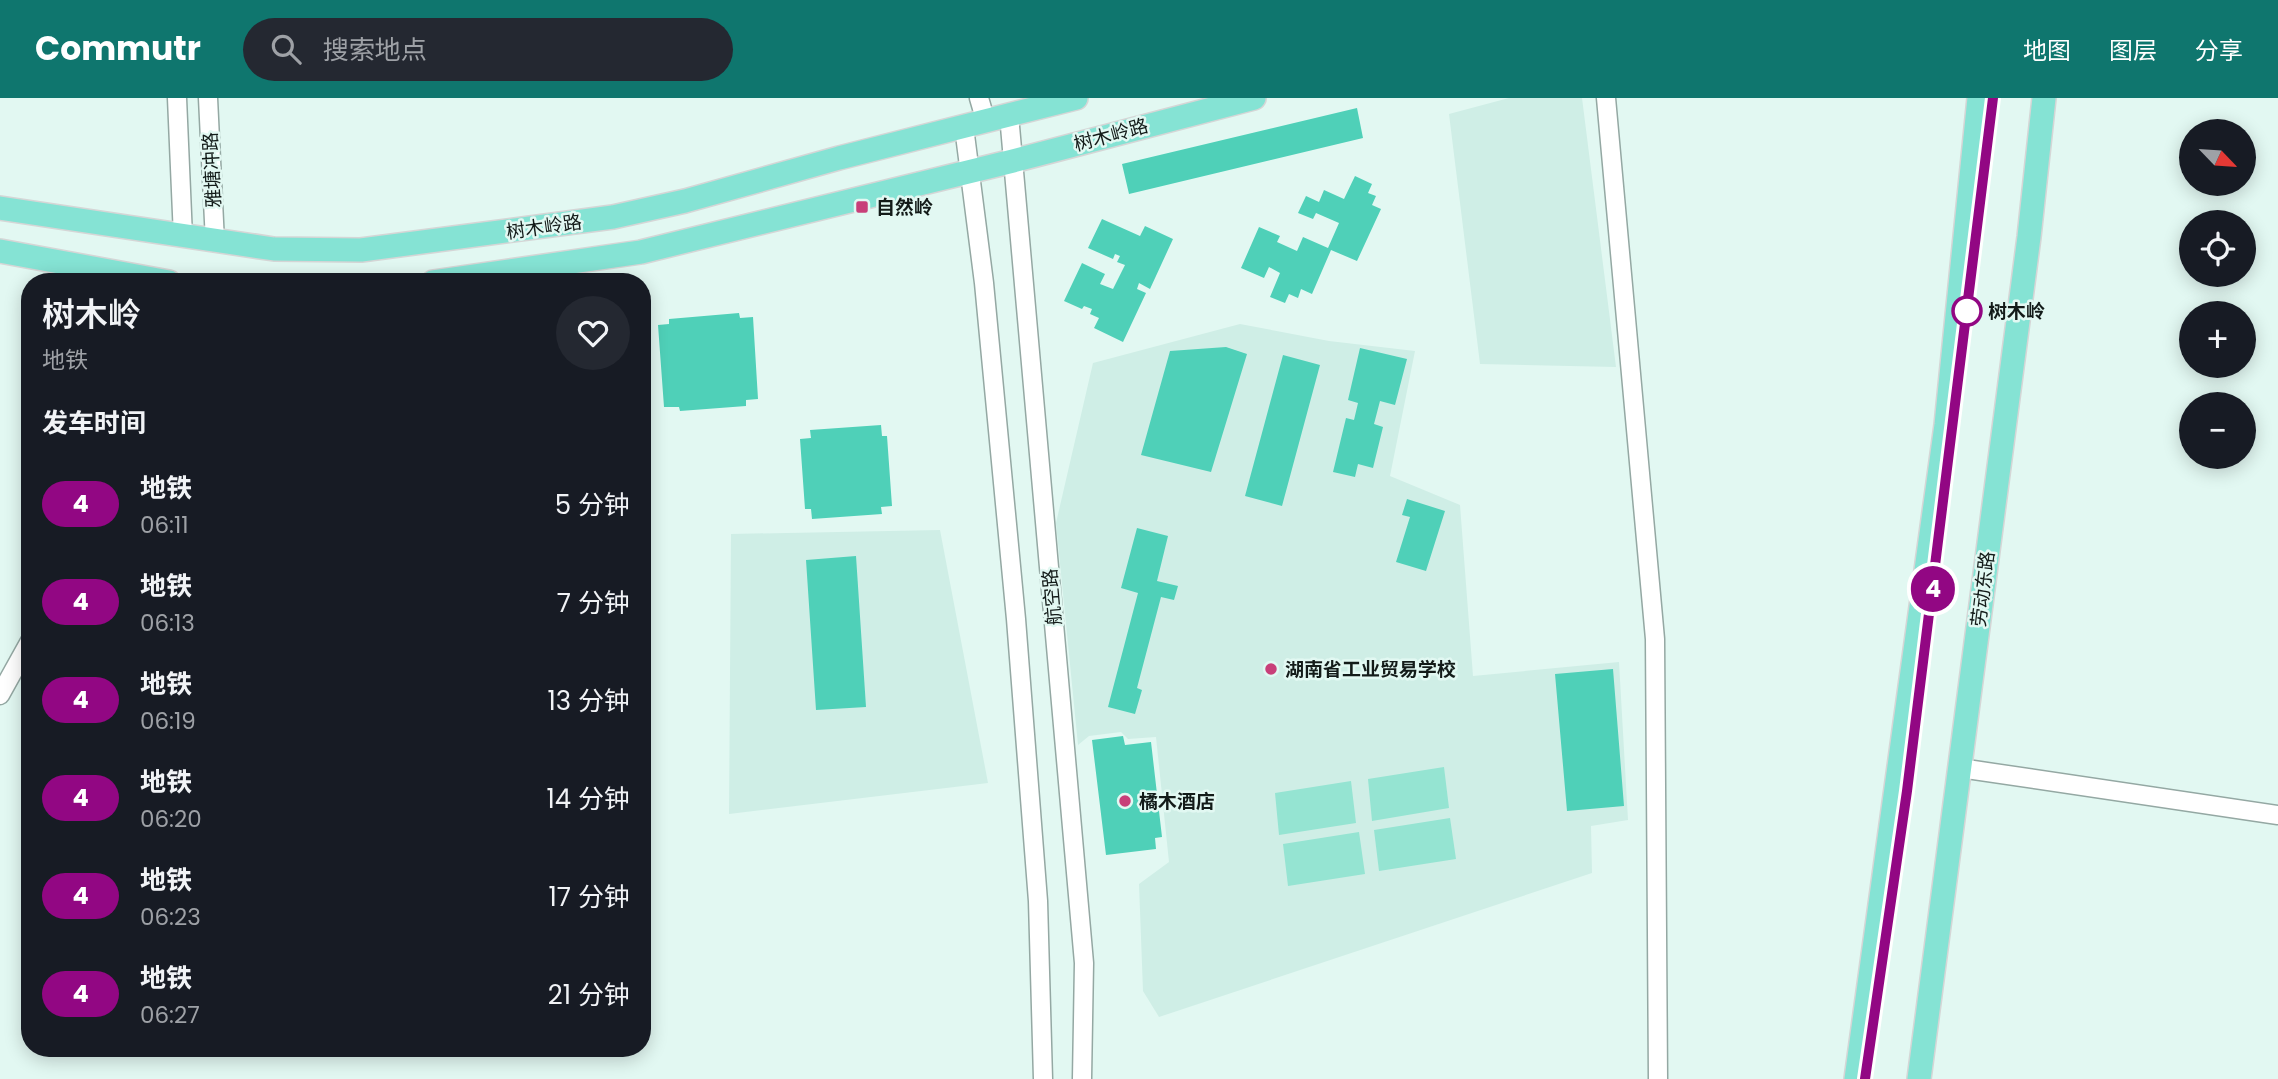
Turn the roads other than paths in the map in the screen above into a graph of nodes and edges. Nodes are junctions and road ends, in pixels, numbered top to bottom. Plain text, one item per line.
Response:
1 (177, 98) edge
2 (208, 98) edge
3 (979, 98) edge
4 (1076, 98) edge
5 (1254, 98) edge
6 (1606, 98) edge
7 (2044, 98) edge
8 (1978, 100) edge
9 (1009, 115) junction
10 (975, 125) junction
11 (1013, 160) junction
12 (968, 171) junction
13 (0, 208) edge
14 (183, 237) junction
15 (215, 242) junction
16 (0, 251) edge
17 (120, 273) edge
18 (495, 273) edge
19 (21, 657) edge
20 (0, 695) edge
21 (1960, 768) junction
22 (2278, 815) edge
23 (1043, 1079) edge
24 (1082, 1079) edge
25 (1658, 1079) edge
26 (1856, 1079) edge
27 (1919, 1079) edge

1 - 14 street, 雅塘冲路
2 - 15 street, 雅塘冲路
3 - 10 street, 航空路
4 - 9 main road, 树木岭路
5 - 11 main road, 树木岭路
6 - 25 street
7 - 21 main road, 劳动东路
8 - 26 main road
9 - 10 main road, 树木岭路
9 - 11 street, 航空路
10 - 12 street, 航空路
10 - 15 main road, 树木岭路
11 - 12 main road, 树木岭路
11 - 24 street, 航空路
12 - 18 main road, 树木岭路
12 - 23 street, 航空路
13 - 14 main road, 树木岭路
14 - 15 main road, 树木岭路
16 - 17 main road
19 - 20 street
21 - 22 street
21 - 27 main road, 劳动东路

